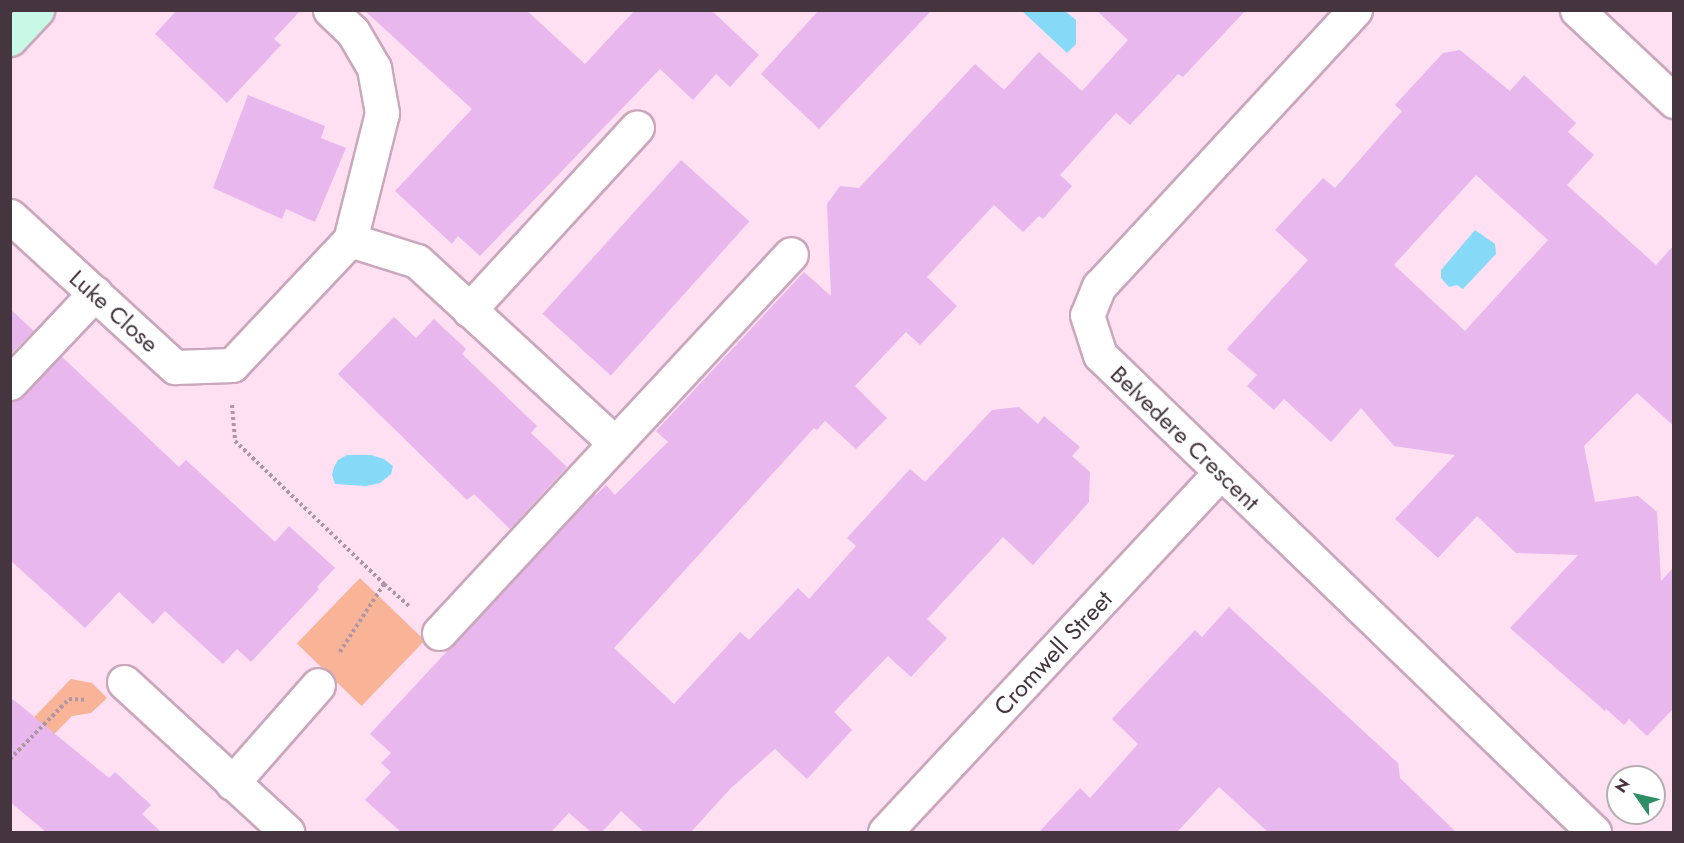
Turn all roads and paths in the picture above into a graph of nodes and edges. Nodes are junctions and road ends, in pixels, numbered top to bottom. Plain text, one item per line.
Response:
1 (37, 10) edge
2 (330, 10) edge
3 (1355, 10) edge
4 (1577, 10) edge
5 (10, 39) edge
6 (1674, 100) edge
7 (637, 127) dead end
8 (10, 216) edge
9 (350, 240) junction
10 (791, 254) dead end
11 (94, 293) junction
12 (470, 310) junction
13 (232, 365) junction
14 (10, 382) edge
15 (615, 443) junction
16 (1220, 473) junction
17 (439, 633) dead end
18 (124, 682) dead end
19 (318, 685) joint
20 (90, 701) dead end
21 (10, 759) edge
22 (232, 783) junction
23 (287, 832) edge
24 (885, 832) edge
25 (1594, 832) edge

1 - 5 street
2 - 9 street
3 - 16 street, Belvedere Crescent
4 - 6 street
7 - 12 street
8 - 11 street, Luke Close
9 - 12 street
9 - 13 street
10 - 15 street
11 - 13 street, Luke Close
11 - 14 street
12 - 15 street
13 - 19 path
15 - 17 street
16 - 24 street, Cromwell Street
16 - 25 street, Belvedere Crescent
18 - 22 street
19 - 22 street
20 - 21 path
22 - 23 street

